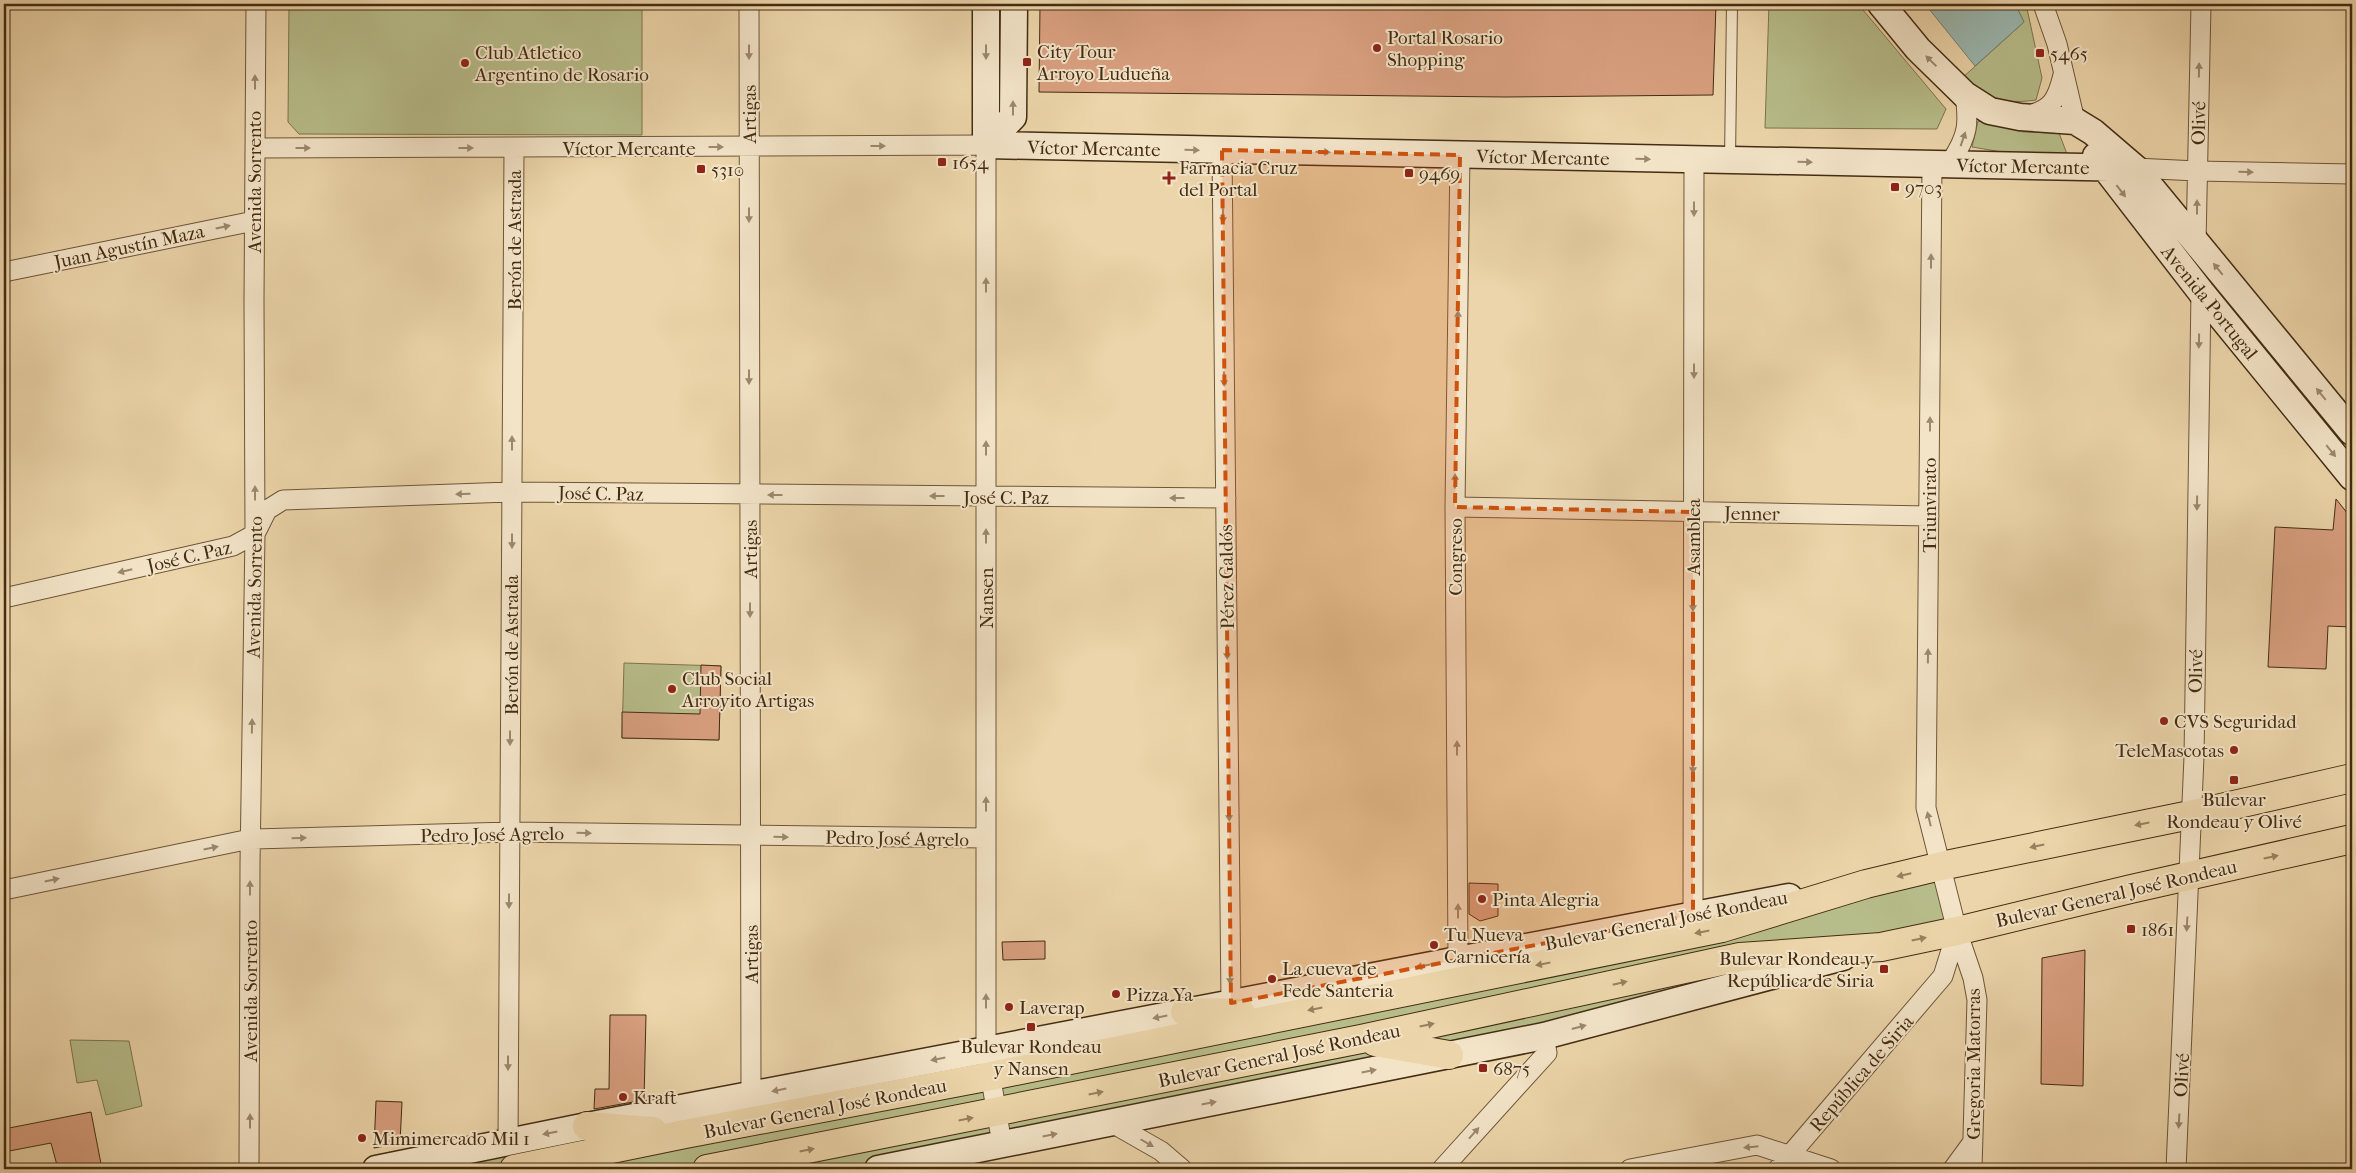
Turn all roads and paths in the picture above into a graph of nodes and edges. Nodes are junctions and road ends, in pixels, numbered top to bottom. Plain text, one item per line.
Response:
1 (256, 4) edge
2 (748, 4) edge
3 (986, 4) edge
4 (1014, 4) edge
5 (1732, 4) edge
6 (1880, 4) edge
7 (2043, 4) edge
8 (2201, 4) edge
9 (2063, 75) junction
10 (1965, 95) junction
11 (2020, 117) junction
12 (2084, 126) junction
13 (986, 145) junction
14 (749, 147) junction
15 (254, 148) junction
16 (514, 148) junction
17 (1222, 150) junction
18 (1460, 155) junction
19 (1694, 160) junction
20 (1730, 161) junction
21 (1932, 165) junction
22 (2101, 166) junction
23 (2135, 168) junction
24 (2197, 171) junction
25 (2352, 174) edge
26 (254, 220) junction
27 (2196, 243) junction
28 (4, 272) edge
29 (2201, 292) junction
30 (2352, 432) edge
31 (2352, 477) edge
32 (512, 492) junction
33 (749, 494) junction
34 (986, 496) junction
35 (1226, 498) junction
36 (1455, 507) junction
37 (1693, 512) junction
38 (1929, 516) junction
39 (255, 534) junction
40 (4, 598) edge
41 (2352, 778) edge
42 (2190, 815) junction
43 (510, 832) junction
44 (750, 836) junction
45 (986, 838) junction
46 (2352, 839) edge
47 (250, 840) junction
48 (1941, 866) junction
49 (2190, 875) junction
50 (1866, 884) junction
51 (4, 890) edge
52 (1693, 914) junction
53 (1957, 931) junction
54 (1881, 947) junction
55 (1458, 960) junction
56 (1942, 976) junction
57 (1973, 978) junction
58 (1231, 1003) junction
59 (1185, 1012) junction
60 (1288, 1014) junction
61 (1544, 1036) junction
62 (1361, 1039) junction
63 (986, 1050) junction
64 (1449, 1055) junction
65 (991, 1076) junction
66 (751, 1095) junction
67 (997, 1113) junction
68 (586, 1126) junction
69 (1086, 1128) junction
70 (685, 1134) junction
71 (508, 1142) junction
72 (1972, 1143) junction
73 (1002, 1144) junction
74 (1784, 1163) edge
75 (250, 1169) edge
76 (376, 1169) edge
77 (514, 1169) edge
78 (707, 1169) edge
79 (878, 1169) edge
80 (1182, 1169) edge
81 (1442, 1169) edge
82 (1630, 1169) edge
83 (1831, 1169) edge
84 (1953, 1169) edge
85 (1972, 1169) edge
86 (2176, 1169) edge

15 -> 1 street, Avenida Sorrento
2 -> 14 street, Artigas
3 -> 13 main road
13 -> 4 main road
5 - 20 lane
10 -> 6 main road
7 - 9 street
24 -> 8 street, Olivé
9 - 11 street
9 - 12 street
10 - 11 main road
21 -> 10 street
11 - 12 main road
12 - 22 main road, Avenida Portugal
12 - 23 main road, Avenida Portugal
14 -> 13 street, Víctor Mercante
13 -> 17 main road, Víctor Mercante
34 -> 13 street, Nansen
16 -> 14 street, Víctor Mercante
14 -> 33 street, Artigas
15 -> 16 street, Víctor Mercante
15 - 26 street, Avenida Sorrento
32 -> 16 street, Berón de Astrada
17 -> 18 main road, Víctor Mercante
17 -> 35 street, Pérez Galdós
18 -> 19 main road, Víctor Mercante
36 -> 18 street, Congreso
19 - 20 main road, Víctor Mercante
19 -> 37 street, Asamblea
20 -> 21 main road, Víctor Mercante
21 - 22 main road, Víctor Mercante
38 -> 21 street, Triunvirato
22 - 23 main road, Víctor Mercante
22 -> 29 main road, Avenida Portugal
23 - 24 street, Víctor Mercante
23 - 27 main road, Avenida Portugal
24 -> 25 street, Víctor Mercante
27 -> 24 street, Olivé
28 -> 26 street, Juan Agustín Maza
39 -> 26 street, Avenida Sorrento
30 -> 27 main road, Avenida Portugal
29 -> 31 main road, Avenida Portugal
29 -> 42 street, Olivé
32 - 33 street, José C. Paz
32 -> 39 street, José C. Paz
32 -> 43 street, Berón de Astrada
34 -> 33 street, José C. Paz
33 -> 44 street, Artigas
35 -> 34 street, José C. Paz
45 -> 34 street, Nansen
35 -> 58 street, Pérez Galdós
36 - 37 street, Jenner
55 -> 36 street, Congreso
37 - 38 street, Jenner
37 -> 52 street, Asamblea
48 -> 38 street, Triunvirato
39 -> 40 street, José C. Paz
47 -> 39 street, Avenida Sorrento
41 - 42 main road, Bulevar General José Rondeau
42 -> 48 main road, Bulevar General José Rondeau
42 - 49 street, Olivé
43 -> 44 street, Pedro José Agrelo
47 -> 43 street, Pedro José Agrelo
43 -> 71 street, Berón de Astrada
44 -> 45 street, Pedro José Agrelo
44 - 66 street, Artigas
63 -> 45 street, Nansen
49 -> 46 main road, Bulevar General José Rondeau
51 -> 47 street, Pedro José Agrelo
75 -> 47 street, Avenida Sorrento
48 -> 50 main road, Bulevar General José Rondeau
48 - 53 street, Triunvirato
49 - 53 main road, Bulevar General José Rondeau
49 -> 86 street, Olivé
50 - 52 main road, Bulevar General José Rondeau
50 -> 60 main road, Bulevar General José Rondeau
52 - 55 main road, Bulevar General José Rondeau
54 -> 53 main road, Bulevar General José Rondeau
53 - 56 street, República de Siria
53 - 57 street, Gregoria Matorras
61 -> 54 main road, Bulevar General José Rondeau
62 -> 54 main road, Bulevar General José Rondeau
55 -> 58 main road, Bulevar General José Rondeau
56 - 57 street
56 - 74 street, República de Siria
57 - 72 street, Gregoria Matorras
58 - 59 main road, Bulevar General José Rondeau
59 - 60 main road
59 -> 63 main road, Bulevar General José Rondeau
60 - 65 main road, Bulevar General José Rondeau
61 - 64 main road, Bulevar General José Rondeau
81 -> 61 street
62 - 64 main road
67 -> 62 main road, Bulevar General José Rondeau
63 - 65 street, Nansen
63 -> 66 main road, Bulevar General José Rondeau
69 -> 64 main road, Bulevar General José Rondeau
65 - 67 street, Nansen
65 - 70 main road, Bulevar General José Rondeau
66 - 68 main road, Bulevar General José Rondeau
67 - 73 street, Nansen
78 -> 67 main road, Bulevar General José Rondeau
68 - 70 main road
68 -> 71 main road, Bulevar General José Rondeau
73 -> 69 main road, Bulevar General José Rondeau
69 -> 80 street
70 - 77 main road, Bulevar General José Rondeau
71 - 76 main road, Bulevar General José Rondeau
72 - 84 street
72 - 85 street, Gregoria Matorras
73 - 79 main road, Bulevar General José Rondeau
74 -> 82 street
74 - 83 street

